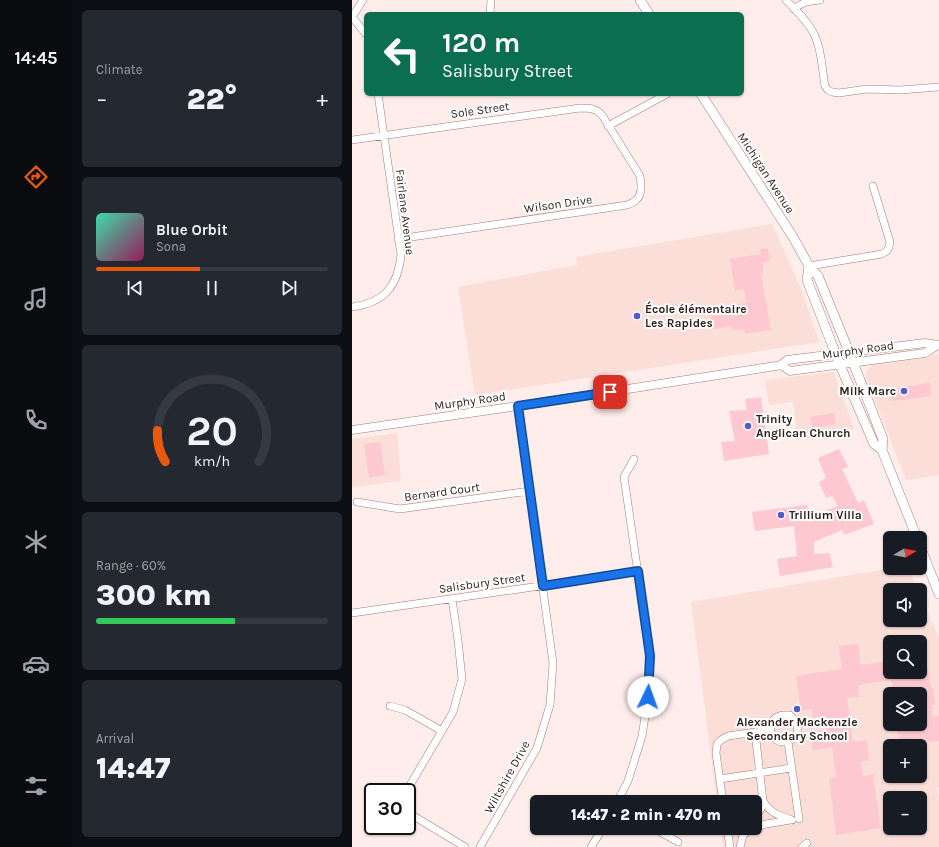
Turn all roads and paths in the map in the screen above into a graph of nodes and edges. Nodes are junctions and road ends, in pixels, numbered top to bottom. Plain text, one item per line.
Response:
1 (363, 0) edge
2 (491, 0) edge
3 (640, 0) edge
4 (786, 0) edge
5 (820, 0) edge
6 (794, 9) junction
7 (490, 12) edge
8 (648, 12) edge
9 (352, 17) edge
10 (364, 32) edge
11 (939, 87) edge
12 (378, 96) edge
13 (663, 96) edge
14 (702, 96) edge
15 (608, 126) junction
16 (383, 135) junction
17 (352, 140) edge
18 (873, 186) dead end
19 (398, 239) junction
20 (809, 266) junction
21 (352, 307) edge
22 (938, 345) edge
23 (849, 352) junction
24 (836, 354) junction
25 (853, 363) junction
26 (781, 365) junction
27 (840, 365) junction
28 (518, 406) junction
29 (352, 430) edge
30 (882, 450) junction
31 (634, 459) dead end
32 (530, 491) junction
33 (356, 502) dead end
34 (914, 531) edge
35 (927, 564) edge
36 (638, 571) junction
37 (543, 586) junction
38 (939, 594) edge
39 (452, 599) junction
40 (352, 612) edge
41 (390, 706) dead end
42 (770, 730) junction
43 (442, 731) junction
44 (755, 732) junction
45 (788, 742) junction
46 (791, 768) junction
47 (759, 773) junction
48 (720, 779) junction
49 (411, 783) edge
50 (621, 795) edge
51 (722, 795) edge
52 (764, 803) junction
53 (762, 809) edge
54 (416, 817) edge
55 (798, 819) junction
56 (762, 825) edge
57 (598, 835) edge
58 (666, 835) edge
59 (728, 835) edge
60 (743, 835) edge
61 (678, 842) dead end
62 (465, 847) edge
63 (480, 847) edge
64 (591, 847) edge
65 (730, 847) edge
66 (740, 847) edge
67 (802, 847) edge
68 (806, 847) edge

1 - 9 street
2 - 7 street
3 - 8 main road
4 - 6 street
5 - 6 street
6 - 11 street
9 - 10 street
12 - 16 street, Fairlane Avenue
13 - 15 street
14 - 20 main road, Michigan Avenue
15 - 16 street, Sole Street
15 - 19 street, Wilson Drive
16 - 17 street, Sole Street
16 - 19 street, Fairlane Avenue
18 - 20 street
19 - 21 street, Fairlane Avenue
20 - 23 main road, Michigan Avenue
20 - 24 main road, Michigan Avenue
22 - 23 street, Murphy Road
22 - 25 street, Murphy Road
23 - 24 street, Murphy Road
23 - 25 main road, Michigan Avenue
24 - 26 street, Murphy Road
24 - 27 main road, Michigan Avenue
25 - 27 street, Murphy Road
25 - 30 main road, Michigan Avenue
26 - 27 street, Murphy Road
26 - 28 street, Murphy Road
27 - 30 main road, Michigan Avenue
28 - 29 street, Murphy Road
28 - 32 street, Wiltshire Drive
30 - 34 main road, Michigan Avenue
31 - 36 street
32 - 33 street, Bernard Court
32 - 37 street, Wiltshire Drive
35 - 38 main road
36 - 37 street, Salisbury Street
36 - 50 street
37 - 39 street, Salisbury Street
37 - 63 street, Wiltshire Drive
39 - 40 street, Salisbury Street
39 - 43 street
41 - 43 street
42 - 44 street
42 - 45 street
42 - 45 street
43 - 49 street
44 - 47 street
44 - 48 street
45 - 46 street
46 - 47 street
46 - 55 street
47 - 48 street
47 - 52 street
48 - 51 street
52 - 53 street
52 - 55 street
54 - 62 street
55 - 56 street
57 - 64 street
58 - 61 street
59 - 65 street
60 - 66 street
67 - 68 street

